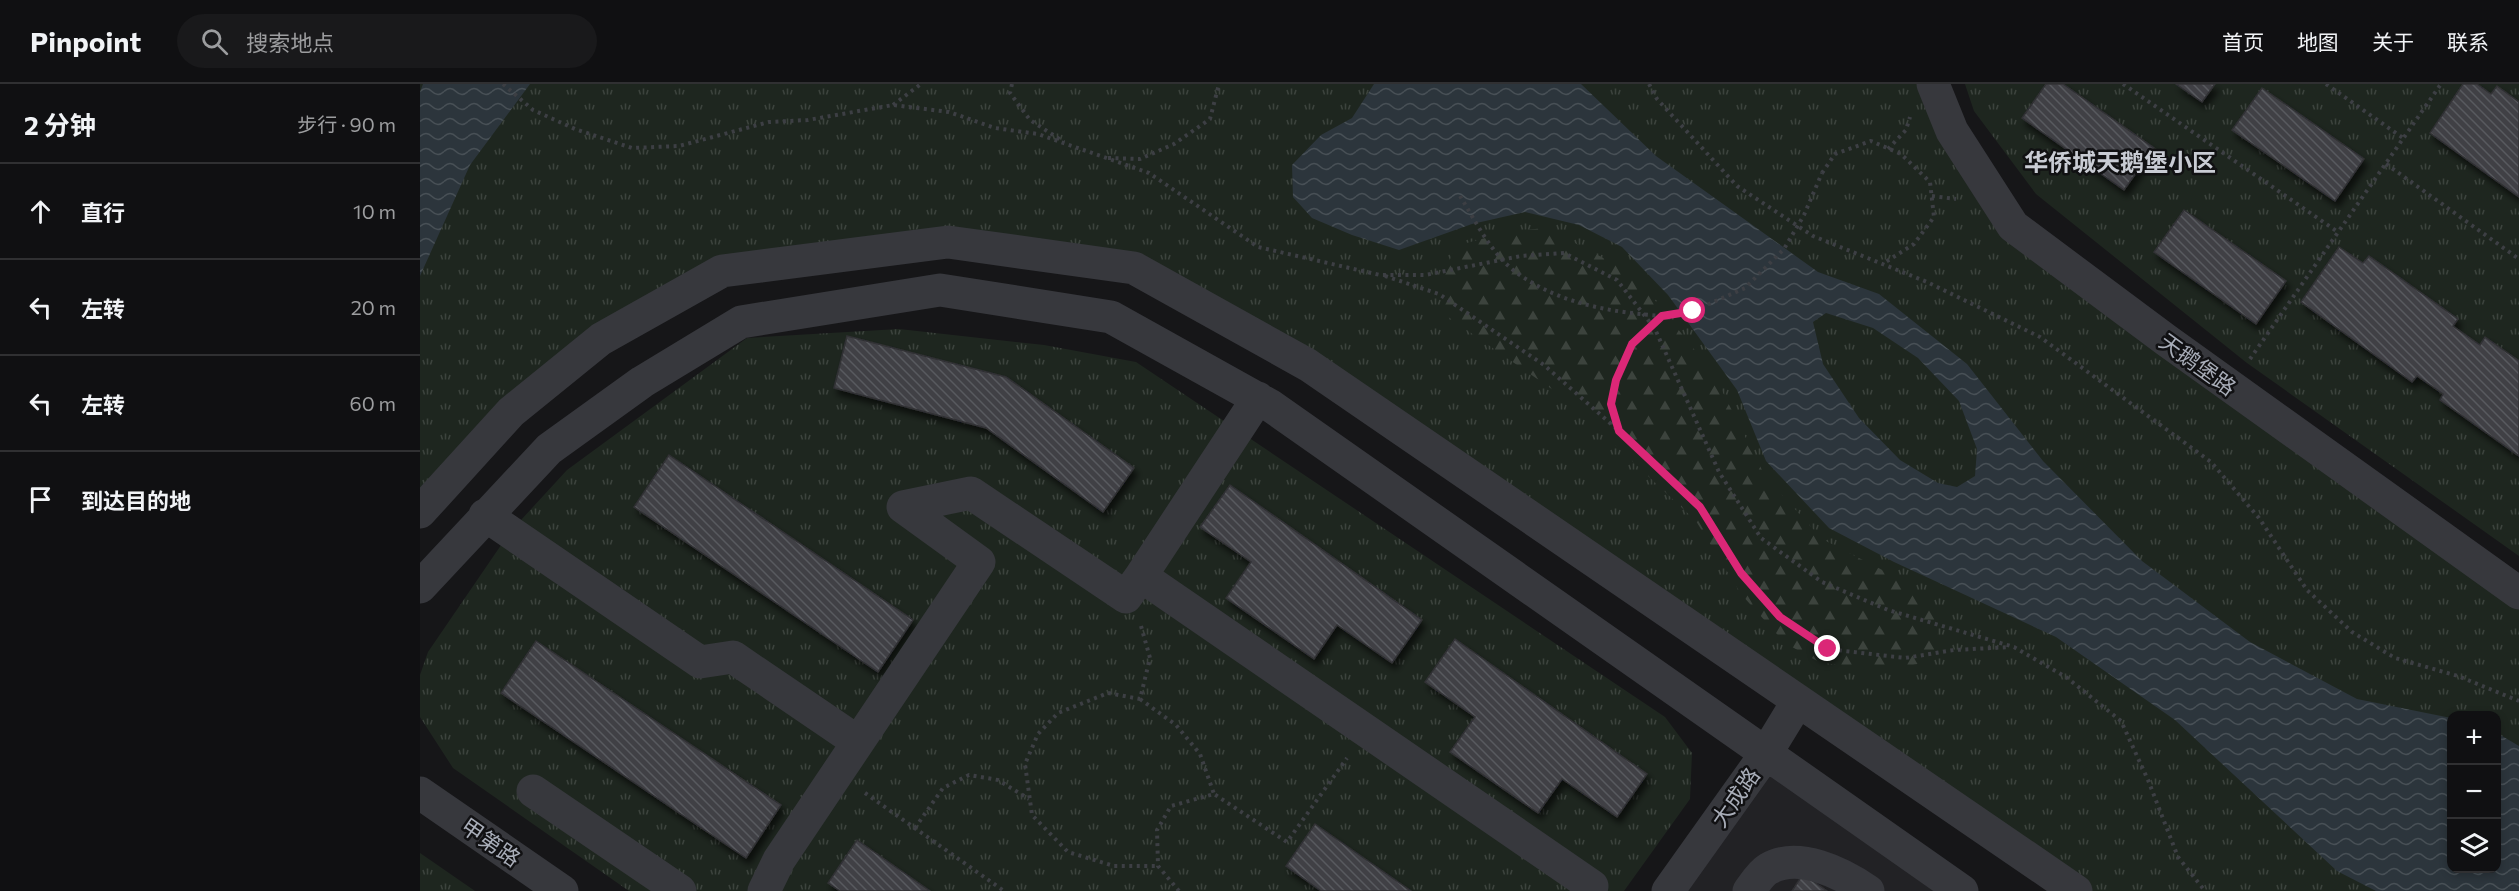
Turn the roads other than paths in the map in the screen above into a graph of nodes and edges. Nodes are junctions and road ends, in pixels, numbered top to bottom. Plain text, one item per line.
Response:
1 (1933, 84) edge
2 (1258, 398) junction
3 (420, 512) edge
4 (485, 515) junction
5 (420, 587) edge
6 (1134, 587) junction
7 (2519, 592) edge
8 (1798, 701) junction
9 (858, 742) junction
10 (1765, 755) junction
11 (533, 791) dead end
12 (420, 793) edge
13 (562, 891) edge
14 (680, 891) edge
15 (764, 891) edge
16 (1588, 891) edge
17 (1668, 891) edge
18 (1749, 891) edge
19 (1868, 891) edge
20 (1962, 891) edge
21 (2076, 891) edge

1 - 7 street, 天鹅堡路
2 - 4 street
2 - 6 street
2 - 10 street
3 - 8 street
4 - 5 street
4 - 9 street
6 - 9 street
6 - 16 street
8 - 10 street, 大成路
8 - 21 street
9 - 15 street
10 - 17 street, 大成路
10 - 20 street
11 - 14 street
12 - 13 street, 甲第路
18 - 19 street

